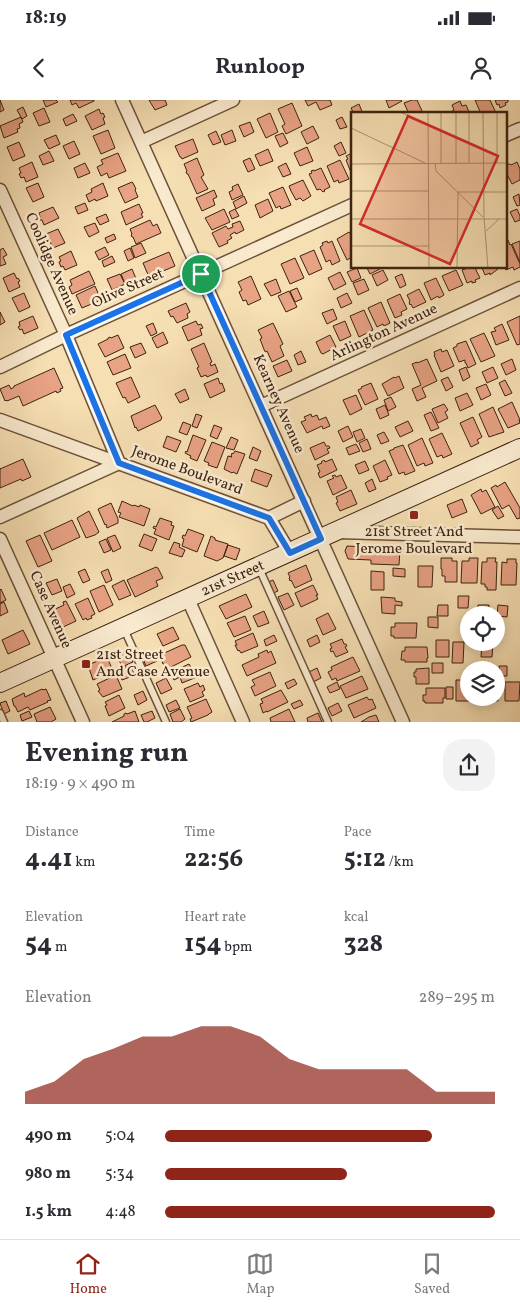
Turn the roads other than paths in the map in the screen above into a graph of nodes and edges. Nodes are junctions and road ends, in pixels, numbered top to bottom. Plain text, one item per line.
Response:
1 (122, 100) edge
2 (233, 100) edge
3 (520, 129) edge
4 (508, 134) edge
5 (141, 142) junction
6 (0, 190) edge
7 (351, 205) edge
8 (201, 274) junction
9 (520, 288) edge
10 (66, 335) junction
11 (0, 367) edge
12 (261, 406) junction
13 (0, 420) edge
14 (520, 448) edge
15 (119, 463) junction
16 (304, 501) junction
17 (0, 518) edge
18 (269, 518) junction
19 (328, 536) junction
20 (520, 537) edge
21 (0, 539) edge
22 (290, 553) junction
23 (258, 567) junction
24 (188, 599) junction
25 (124, 628) junction
26 (54, 659) junction
27 (0, 683) edge
28 (0, 713) edge
29 (4, 722) edge
30 (82, 722) edge
31 (166, 722) edge
32 (243, 722) edge
33 (328, 722) edge
34 (403, 722) edge

1 - 5 street, Kearney Avenue
2 - 5 street
3 - 4 street
5 - 8 street, Kearney Avenue
6 - 10 street, Coolidge Avenue
7 - 8 street, Olive Street
8 - 10 street, Olive Street
8 - 12 street, Kearney Avenue
9 - 12 street, Arlington Avenue
10 - 11 street, Olive Street
10 - 15 street, Coolidge Avenue
12 - 16 street, Kearney Avenue
13 - 15 street, Jerome Boulevard
14 - 19 street, 21st Street
15 - 17 street
15 - 18 street, Jerome Boulevard
16 - 18 street
16 - 19 street, Kearney Avenue
18 - 22 street
19 - 20 street
19 - 22 street, 21st Street
19 - 34 street, Kearney Avenue
21 - 26 street, Case Avenue
22 - 23 street, 21st Street
23 - 24 street, 21st Street
23 - 33 lane
24 - 25 street, 21st Street
24 - 32 street
25 - 26 street, 21st Street
25 - 31 lane
26 - 27 street, 21st Street
26 - 30 street, Case Avenue
28 - 29 lane

